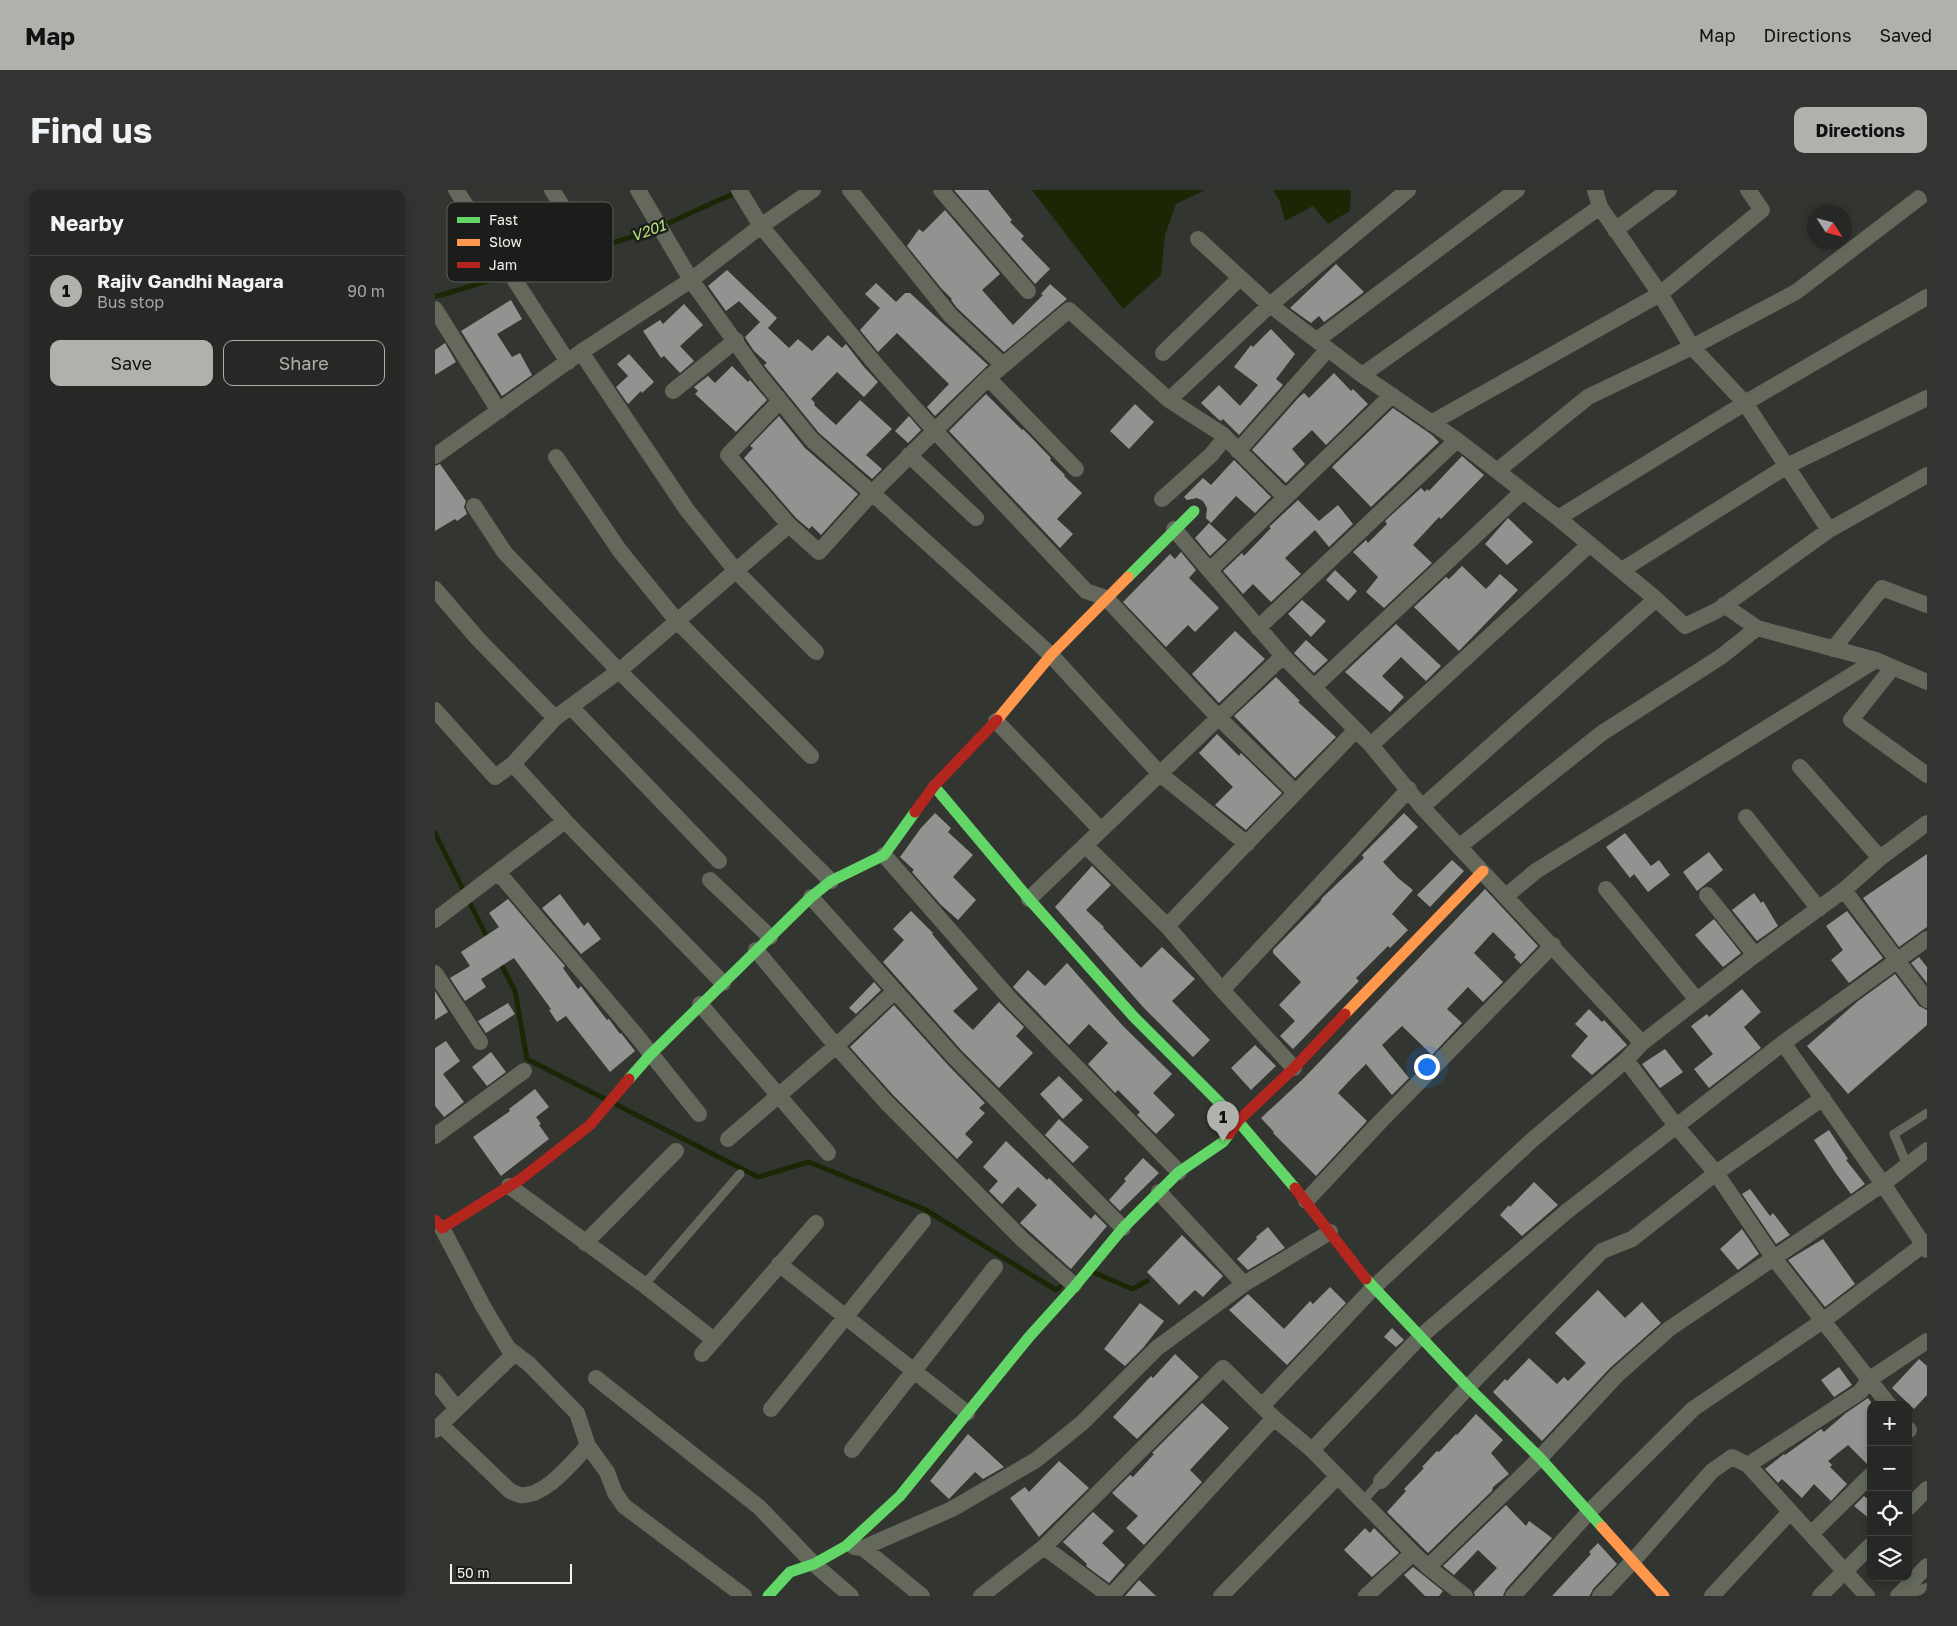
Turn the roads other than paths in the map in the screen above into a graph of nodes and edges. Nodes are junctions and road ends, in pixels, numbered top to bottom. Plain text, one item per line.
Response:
1 (457, 190) edge
2 (552, 190) edge
3 (638, 190) edge
4 (813, 190) edge
5 (851, 190) edge
6 (941, 190) edge
7 (1408, 190) edge
8 (1517, 190) edge
9 (1596, 190) edge
10 (1669, 190) edge
11 (1748, 190) edge
12 (1927, 192) edge
13 (741, 194) edge
14 (465, 202) edge
15 (560, 202) edge
16 (1600, 207) junction
17 (761, 226) junction
18 (1615, 230) junction
19 (1198, 239) dead end
20 (1241, 278) junction
21 (691, 280) junction
22 (516, 282) edge
23 (1028, 291) dead end
24 (1660, 294) junction
25 (1927, 297) edge
26 (1271, 305) junction
27 (435, 309) edge
28 (736, 340) junction
29 (1323, 344) junction
30 (1691, 347) junction
31 (1163, 353) dead end
32 (574, 357) junction
33 (1003, 365) junction
34 (1363, 375) junction
35 (988, 378) junction
36 (673, 391) dead end
37 (1392, 395) junction
38 (1927, 398) edge
39 (1169, 400) junction
40 (780, 401) junction
41 (1745, 403) junction
42 (499, 411) junction
43 (1431, 423) junction
44 (935, 431) junction
45 (1225, 438) junction
46 (1457, 440) junction
47 (1238, 451) junction
48 (435, 456) edge
49 (909, 456) junction
50 (556, 457) dead end
51 (1787, 466) junction
52 (1076, 469) dead end
53 (1497, 471) junction
54 (1927, 476) edge
55 (1523, 491) junction
56 (872, 493) junction
57 (1285, 497) junction
58 (1162, 498) dead end
59 (474, 506) dead end
60 (1194, 511) dead end
61 (976, 518) dead end
62 (1558, 518) junction
63 (789, 525) junction
64 (1174, 529) junction
65 (1829, 530) junction
66 (1590, 544) junction
67 (1209, 570) junction
68 (1622, 570) junction
69 (736, 571) junction
70 (435, 589) edge
71 (1106, 598) junction
72 (1656, 599) junction
73 (1724, 605) junction
74 (1927, 605) edge
75 (677, 621) junction
76 (1258, 628) junction
77 (1757, 628) junction
78 (1833, 649) junction
79 (817, 652) dead end
80 (1051, 655) junction
81 (1283, 656) junction
82 (1876, 660) junction
83 (1893, 667) junction
84 (619, 671) junction
85 (1927, 682) edge
86 (1314, 687) junction
87 (571, 707) junction
88 (435, 710) edge
89 (1218, 717) junction
90 (555, 718) junction
91 (996, 721) junction
92 (1355, 731) junction
93 (1371, 745) junction
94 (811, 756) dead end
95 (513, 764) junction
96 (1800, 766) dead end
97 (1159, 774) junction
98 (1927, 775) edge
99 (934, 786) junction
100 (1409, 790) junction
101 (1295, 792) junction
102 (1423, 807) junction
103 (1746, 817) dead end
104 (565, 821) junction
105 (1927, 823) edge
106 (1101, 830) junction
107 (1247, 844) junction
108 (1085, 845) junction
109 (1460, 846) junction
110 (884, 855) junction
111 (1880, 858) junction
112 (719, 861) dead end
113 (1483, 871) junction
114 (498, 872) junction
115 (710, 880) dead end
116 (831, 882) junction
117 (1606, 889) dead end
118 (1844, 890) junction
119 (1707, 895) dead end
120 (1506, 896) junction
121 (811, 897) junction
122 (1029, 899) junction
123 (1819, 908) junction
124 (435, 920) edge
125 (1167, 926) junction
126 (770, 937) junction
127 (1927, 939) edge
128 (1553, 945) junction
129 (756, 950) junction
130 (1755, 955) junction
131 (1898, 962) junction
132 (435, 973) edge
133 (723, 982) junction
134 (1222, 990) junction
135 (895, 991) junction
136 (1697, 1000) junction
137 (1927, 1000) edge
138 (701, 1004) junction
139 (480, 1042) dead end
140 (1643, 1043) junction
141 (1783, 1043) junction
142 (836, 1046) junction
143 (651, 1054) junction
144 (1626, 1060) junction
145 (1293, 1068) junction
146 (524, 1071) dead end
147 (779, 1095) junction
148 (1823, 1098) junction
149 (1927, 1113) edge
150 (699, 1114) dead end
151 (1238, 1121) junction
152 (1677, 1126) junction
153 (435, 1136) edge
154 (728, 1139) dead end
155 (1927, 1150) edge
156 (676, 1152) dead end
157 (828, 1153) dead end
158 (1907, 1165) junction
159 (1179, 1172) junction
160 (1716, 1173) junction
161 (740, 1174) dead end
162 (1883, 1184) junction
163 (509, 1186) junction
164 (1159, 1192) junction
165 (1306, 1201) junction
166 (923, 1221) dead end
167 (816, 1222) dead end
168 (439, 1224) edge
169 (1123, 1228) junction
170 (1330, 1232) junction
171 (585, 1243) junction
172 (1926, 1245) edge
173 (1773, 1257) junction
174 (779, 1264) junction
175 (995, 1267) dead end
176 (1074, 1281) junction
177 (1244, 1284) junction
178 (645, 1285) junction
179 (1373, 1288) junction
180 (846, 1316) junction
181 (1824, 1320) junction
182 (1421, 1337) junction
183 (714, 1340) junction
184 (1927, 1341) edge
185 (515, 1354) junction
186 (702, 1354) dead end
187 (914, 1371) junction
188 (596, 1378) dead end
189 (1870, 1379) junction
190 (435, 1381) edge
191 (1468, 1387) junction
192 (1886, 1401) edge
193 (1262, 1406) junction
194 (457, 1410) junction
195 (771, 1410) dead end
196 (967, 1413) junction
197 (1274, 1418) junction
198 (438, 1427) edge
199 (588, 1446) junction
200 (852, 1450) dead end
201 (1311, 1450) junction
202 (1540, 1458) junction
203 (1748, 1465) junction
204 (1338, 1476) junction
205 (1867, 1479) edge
206 (1381, 1481) joint
207 (1927, 1489) edge
208 (1361, 1503) junction
209 (1912, 1504) edge
210 (1589, 1512) junction
211 (1790, 1512) junction
212 (1811, 1534) junction
213 (846, 1546) junction
214 (1044, 1547) junction
215 (863, 1548) junction
216 (1867, 1549) edge
217 (1413, 1553) junction
218 (1632, 1562) junction
219 (815, 1564) junction
220 (1428, 1566) junction
221 (1927, 1566) edge
222 (1844, 1571) junction
223 (1927, 1591) edge
224 (745, 1596) edge
225 (767, 1596) edge
226 (851, 1596) edge
227 (922, 1596) edge
228 (981, 1596) edge
229 (1110, 1596) edge
230 (1221, 1596) edge
231 (1366, 1596) edge
232 (1465, 1596) edge
233 (1513, 1596) edge
234 (1600, 1596) edge
235 (1664, 1596) edge
236 (1712, 1596) edge
237 (1820, 1596) edge
238 (1867, 1596) edge
239 (1898, 1596) edge
240 (1914, 1596) edge

1 - 14 street
2 - 15 street
3 - 21 street
4 - 17 street
5 - 33 street
6 - 23 street
7 - 26 street
8 - 29 street
9 - 16 street
10 - 18 street
11 - 24 street
12 - 30 street
13 - 17 street
16 - 18 street
16 - 34 street
17 - 21 street
17 - 44 street
18 - 24 street
19 - 20 street
20 - 26 street
20 - 31 street
21 - 28 street
21 - 32 street
22 - 32 street
24 - 30 street
24 - 43 street
25 - 41 street
26 - 29 street
26 - 39 street
27 - 42 street
28 - 36 street
28 - 40 street
29 - 34 street
29 - 47 street
30 - 41 street
30 - 53 street
32 - 42 street
32 - 69 street
33 - 35 street
33 - 39 street
34 - 37 street
35 - 44 street
35 - 52 street
37 - 43 street
37 - 57 street
38 - 51 street
39 - 45 street
40 - 56 street
40 - 63 street
41 - 51 street
41 - 62 street
42 - 48 street
43 - 46 street
44 - 49 street
44 - 71 street
45 - 47 street
45 - 58 street
46 - 53 street
46 - 76 street
47 - 57 street
49 - 56 street
49 - 61 street
50 - 75 street
51 - 65 street
51 - 68 street
53 - 55 street
54 - 65 street
55 - 62 street
55 - 86 street
56 - 63 street
56 - 80 street
57 - 67 street
59 - 84 street
60 - 64 street
62 - 66 street
63 - 69 street
64 - 67 street
64 - 71 street
65 - 73 street
66 - 68 street
66 - 93 street
67 - 76 street
68 - 72 street
69 - 75 street
69 - 79 street
70 - 90 street
71 - 80 street
71 - 89 street
72 - 73 street
72 - 102 street
73 - 77 street
74 - 78 street
75 - 84 street
75 - 94 street
76 - 81 street
77 - 78 street
77 - 109 street
78 - 82 street
80 - 91 street
80 - 97 street
81 - 86 street
81 - 89 street
82 - 83 street
82 - 120 street
83 - 85 street
83 - 98 street
84 - 87 street
84 - 116 street
86 - 92 street
87 - 90 street
87 - 112 street
88 - 95 street
89 - 97 street
89 - 101 street
90 - 95 street
91 - 99 street
91 - 106 street
92 - 93 street
92 - 101 street
93 - 100 street
95 - 104 street
96 - 111 street
97 - 106 street
97 - 107 street
99 - 110 street
99 - 122 street
100 - 102 street
100 - 134 street
101 - 107 street
102 - 109 street
103 - 123 street
104 - 114 street
104 - 133 street
105 - 111 street
106 - 108 street
107 - 125 street
108 - 122 street
108 - 125 street
109 - 113 street
110 - 116 street
110 - 159 street
111 - 118 street
113 - 120 street
113 - 145 street
114 - 124 street
114 - 143 street
115 - 126 street
116 - 121 street
117 - 136 street
118 - 123 street
118 - 131 street
119 - 130 street
120 - 128 street
121 - 126 street
121 - 135 street
122 - 151 street
123 - 130 street
125 - 134 street
126 - 129 street
127 - 131 street
128 - 140 street
128 - 165 street
129 - 133 street
129 - 142 street
130 - 136 street
131 - 137 street
131 - 141 street
132 - 139 street
133 - 138 street
134 - 145 street
135 - 142 street
135 - 169 street
136 - 140 street
138 - 143 street
138 - 147 street
140 - 144 street
141 - 148 street
141 - 152 street
142 - 147 street
142 - 176 street
143 - 150 street
143 - 163 street
144 - 152 street
144 - 179 street
145 - 151 street
146 - 153 street
147 - 154 street
147 - 157 street
148 - 160 street
148 - 162 street
149 - 158 lane
151 - 159 street
151 - 165 street
152 - 160 street
152 - 182 street
155 - 158 street
156 - 171 street
158 - 162 street
159 - 164 street
160 - 173 street
160 - 191 street
161 - 178 lane
162 - 172 street
162 - 173 street
163 - 168 street
163 - 171 street
164 - 169 street
164 - 177 street
165 - 170 street
166 - 180 street
167 - 174 street
168 - 185 street
169 - 176 street
170 - 177 street
170 - 179 street
171 - 178 street
172 - 181 street
173 - 181 street
173 - 202 street
174 - 180 street
174 - 183 street
175 - 187 street
176 - 196 street
177 - 215 street
178 - 183 street
179 - 182 street
179 - 193 street
180 - 187 street
180 - 195 street
181 - 189 street
181 - 210 street
182 - 191 street
182 - 201 street
183 - 186 street
184 - 189 street
185 - 194 street
185 - 199 street
187 - 196 street
187 - 200 street
188 - 219 street
189 - 192 street
189 - 203 street
190 - 194 street
191 - 202 street
191 - 206 street
193 - 197 street
193 - 214 street
194 - 198 street
196 - 213 street
197 - 201 street
197 - 229 street
198 - 199 street
199 - 224 street
201 - 204 street
202 - 210 street
202 - 220 street
203 - 211 street
203 - 218 street
204 - 208 street
204 - 230 street
205 - 212 street
206 - 208 lane
207 - 209 street
208 - 217 street
210 - 218 street
210 - 233 street
211 - 212 street
211 - 236 street
212 - 222 street
213 - 215 street
213 - 219 street
214 - 228 street
214 - 229 street
215 - 227 street
216 - 222 street
217 - 220 street
217 - 231 street
218 - 234 street
218 - 235 street
219 - 225 street
219 - 226 street
220 - 232 street
221 - 239 street
222 - 237 street
222 - 238 street
223 - 240 street

